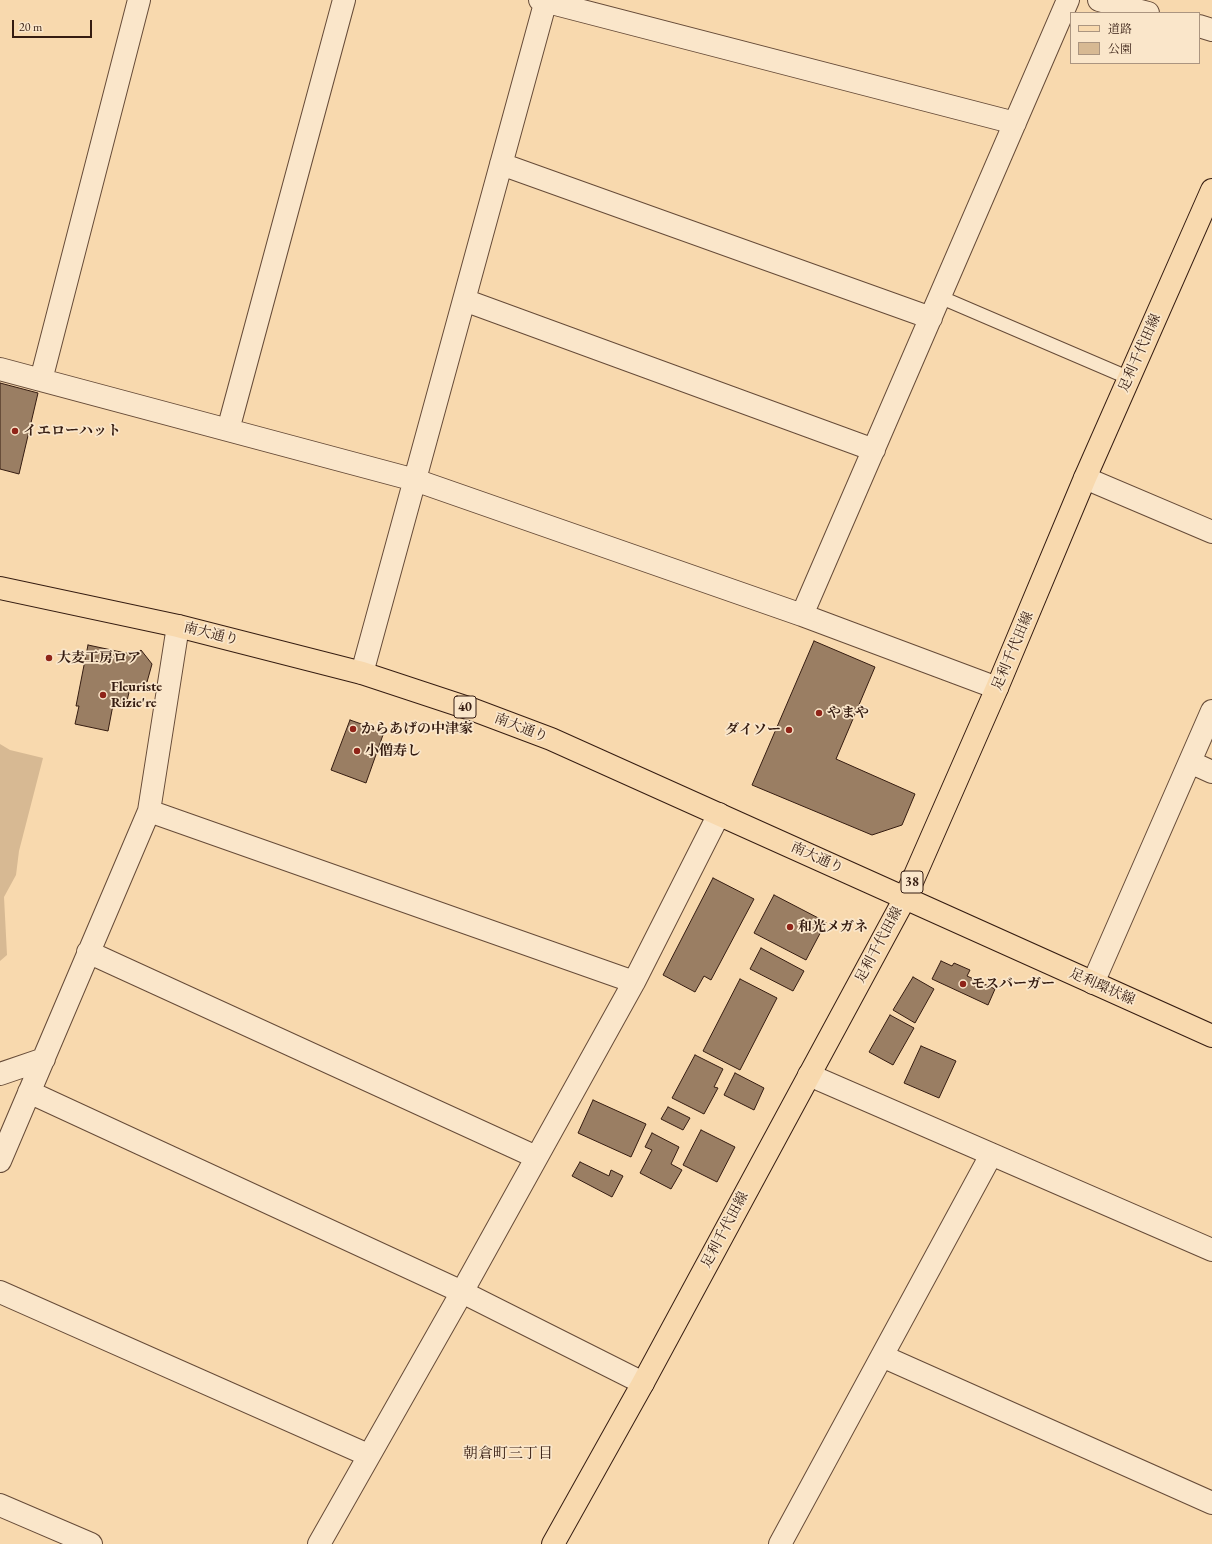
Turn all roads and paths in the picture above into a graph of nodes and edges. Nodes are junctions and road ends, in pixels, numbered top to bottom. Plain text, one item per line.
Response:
1 (139, 0) edge
2 (344, 0) edge
3 (544, 0) edge
4 (1068, 0) edge
5 (1099, 0) edge
6 (1144, 12) edge
7 (1200, 26) edge
8 (1212, 30) edge
9 (1015, 123) junction
10 (501, 164) junction
11 (1212, 190) edge
12 (940, 297) junction
13 (464, 300) junction
14 (930, 318) junction
15 (0, 369) edge
16 (1129, 378) junction
17 (41, 380) junction
18 (228, 430) junction
19 (874, 450) junction
20 (1085, 478) junction
21 (415, 480) junction
22 (1212, 532) edge
23 (0, 588) edge
24 (802, 615) junction
25 (178, 626) junction
26 (362, 673) junction
27 (997, 688) junction
28 (1212, 711) edge
29 (1190, 762) junction
30 (1212, 772) edge
31 (148, 811) junction
32 (719, 814) junction
33 (905, 898) junction
34 (88, 952) junction
35 (634, 982) junction
36 (1093, 983) junction
37 (1212, 1036) edge
38 (44, 1059) junction
39 (0, 1074) edge
40 (809, 1075) junction
41 (29, 1092) junction
42 (991, 1154) junction
43 (536, 1157) junction
44 (0, 1161) edge
45 (1212, 1250) edge
46 (0, 1292) edge
47 (462, 1292) junction
48 (882, 1356) junction
49 (643, 1383) junction
50 (368, 1456) junction
51 (1212, 1503) edge
52 (0, 1505) edge
53 (91, 1544) edge
54 (319, 1544) edge
55 (553, 1544) edge
56 (780, 1544) edge

1 - 17 street
2 - 18 street
3 - 9 street
3 - 10 street
4 - 9 street
5 - 6 street
7 - 8 street
9 - 12 street
10 - 13 street
10 - 14 street
11 - 16 main road, 足利千代田線 / 38
12 - 14 street
12 - 16 lane
13 - 19 street
13 - 21 street
14 - 19 street
15 - 17 street
16 - 20 main road, 足利千代田線 / 38
17 - 18 street
18 - 21 street
19 - 24 street
20 - 22 street
20 - 27 main road, 足利千代田線 / 38
21 - 24 street
21 - 26 street
23 - 25 main road, 南大通り / 40
24 - 27 street
25 - 26 main road, 南大通り / 40
25 - 31 street
26 - 32 main road, 南大通り / 40
27 - 33 main road, 足利千代田線 / 38
28 - 29 street
29 - 30 street
29 - 36 street
31 - 34 street
31 - 35 street
32 - 33 main road, 南大通り / 40
32 - 35 street
33 - 36 main road, 足利環状線 / 40
33 - 40 main road, 足利千代田線 / 38
34 - 38 street
34 - 43 street
35 - 43 street
36 - 37 main road, 足利環状線 / 40
38 - 39 street
38 - 41 street
40 - 42 street
40 - 49 main road, 足利千代田線 / 38
41 - 44 street
41 - 47 street
42 - 45 street
42 - 48 street
43 - 47 street
46 - 50 street
47 - 49 street
47 - 50 street
48 - 51 street
48 - 56 street
49 - 55 main road, 足利千代田線 / 38
50 - 54 street
52 - 53 street

